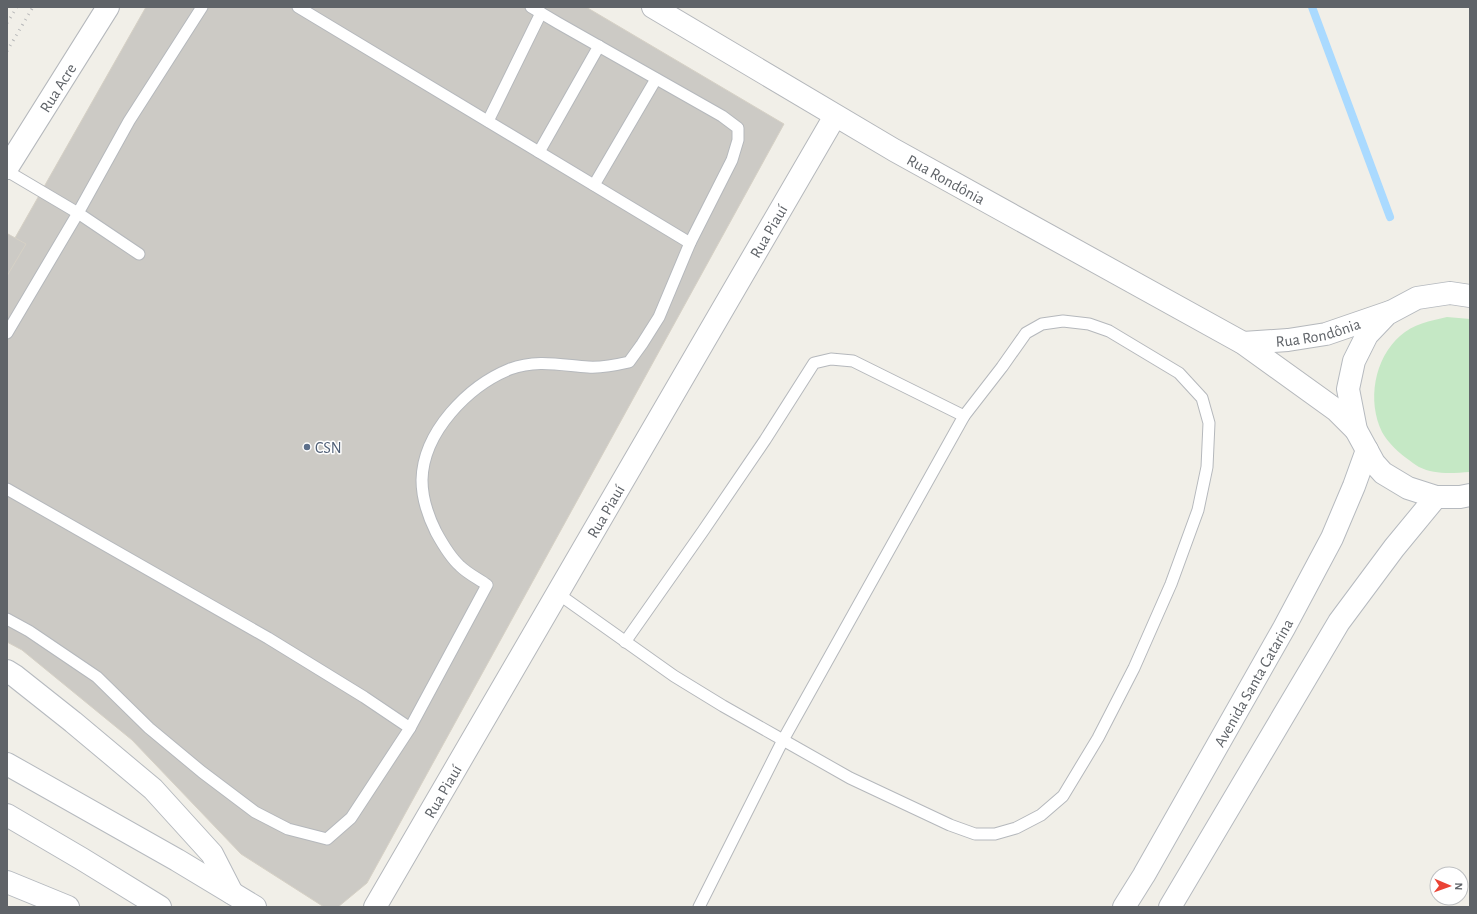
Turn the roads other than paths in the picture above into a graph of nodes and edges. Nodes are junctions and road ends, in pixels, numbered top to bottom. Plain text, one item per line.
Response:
1 (108, 7) edge
2 (202, 7) edge
3 (298, 7) edge
4 (531, 7) edge
5 (653, 7) edge
6 (541, 13) junction
7 (599, 46) junction
8 (656, 78) junction
9 (835, 116) junction
10 (488, 121) junction
11 (539, 152) junction
12 (7, 169) edge
13 (594, 185) junction
14 (78, 213) junction
15 (690, 243) junction
16 (139, 254) dead end
17 (1463, 291) edge
18 (1390, 312) junction
19 (7, 333) edge
20 (1243, 343) junction
21 (964, 416) junction
22 (1356, 430) junction
23 (1367, 450) junction
24 (7, 489) edge
25 (1470, 495) edge
26 (1436, 497) junction
27 (557, 593) junction
28 (7, 619) edge
29 (625, 642) junction
30 (7, 671) edge
31 (410, 728) junction
32 (783, 740) junction
33 (7, 764) edge
34 (7, 815) edge
35 (7, 882) edge
36 (232, 893) junction
37 (68, 907) edge
38 (160, 907) edge
39 (255, 907) edge
40 (375, 907) edge
41 (699, 907) edge
42 (1124, 907) edge
43 (1170, 907) edge

1 - 12 street, Rua Acre
2 - 14 lane
3 - 10 lane
4 - 6 lane
5 - 9 street, Rua Rondônia
6 - 7 lane
6 - 10 lane
7 - 8 lane
7 - 11 lane
8 - 13 lane
8 - 15 lane
9 - 20 street, Rua Rondônia
9 - 27 street, Rua Piauí
10 - 11 lane
11 - 13 lane
12 - 14 lane
13 - 15 lane
14 - 16 lane
14 - 19 lane
15 - 31 lane
17 - 18 street
18 - 20 street, Rua Rondônia
18 - 22 street
20 - 22 street, Rua Rondônia
21 - 29 lane
21 - 32 lane
21 - 32 lane
22 - 23 street
23 - 26 street
23 - 42 street, Avenida Santa Catarina
24 - 31 lane
25 - 26 street
26 - 43 street
27 - 29 lane
27 - 40 street, Rua Piauí
28 - 31 lane
29 - 32 lane
30 - 36 street
32 - 41 lane
33 - 36 street
34 - 38 street
35 - 37 street
36 - 39 street

